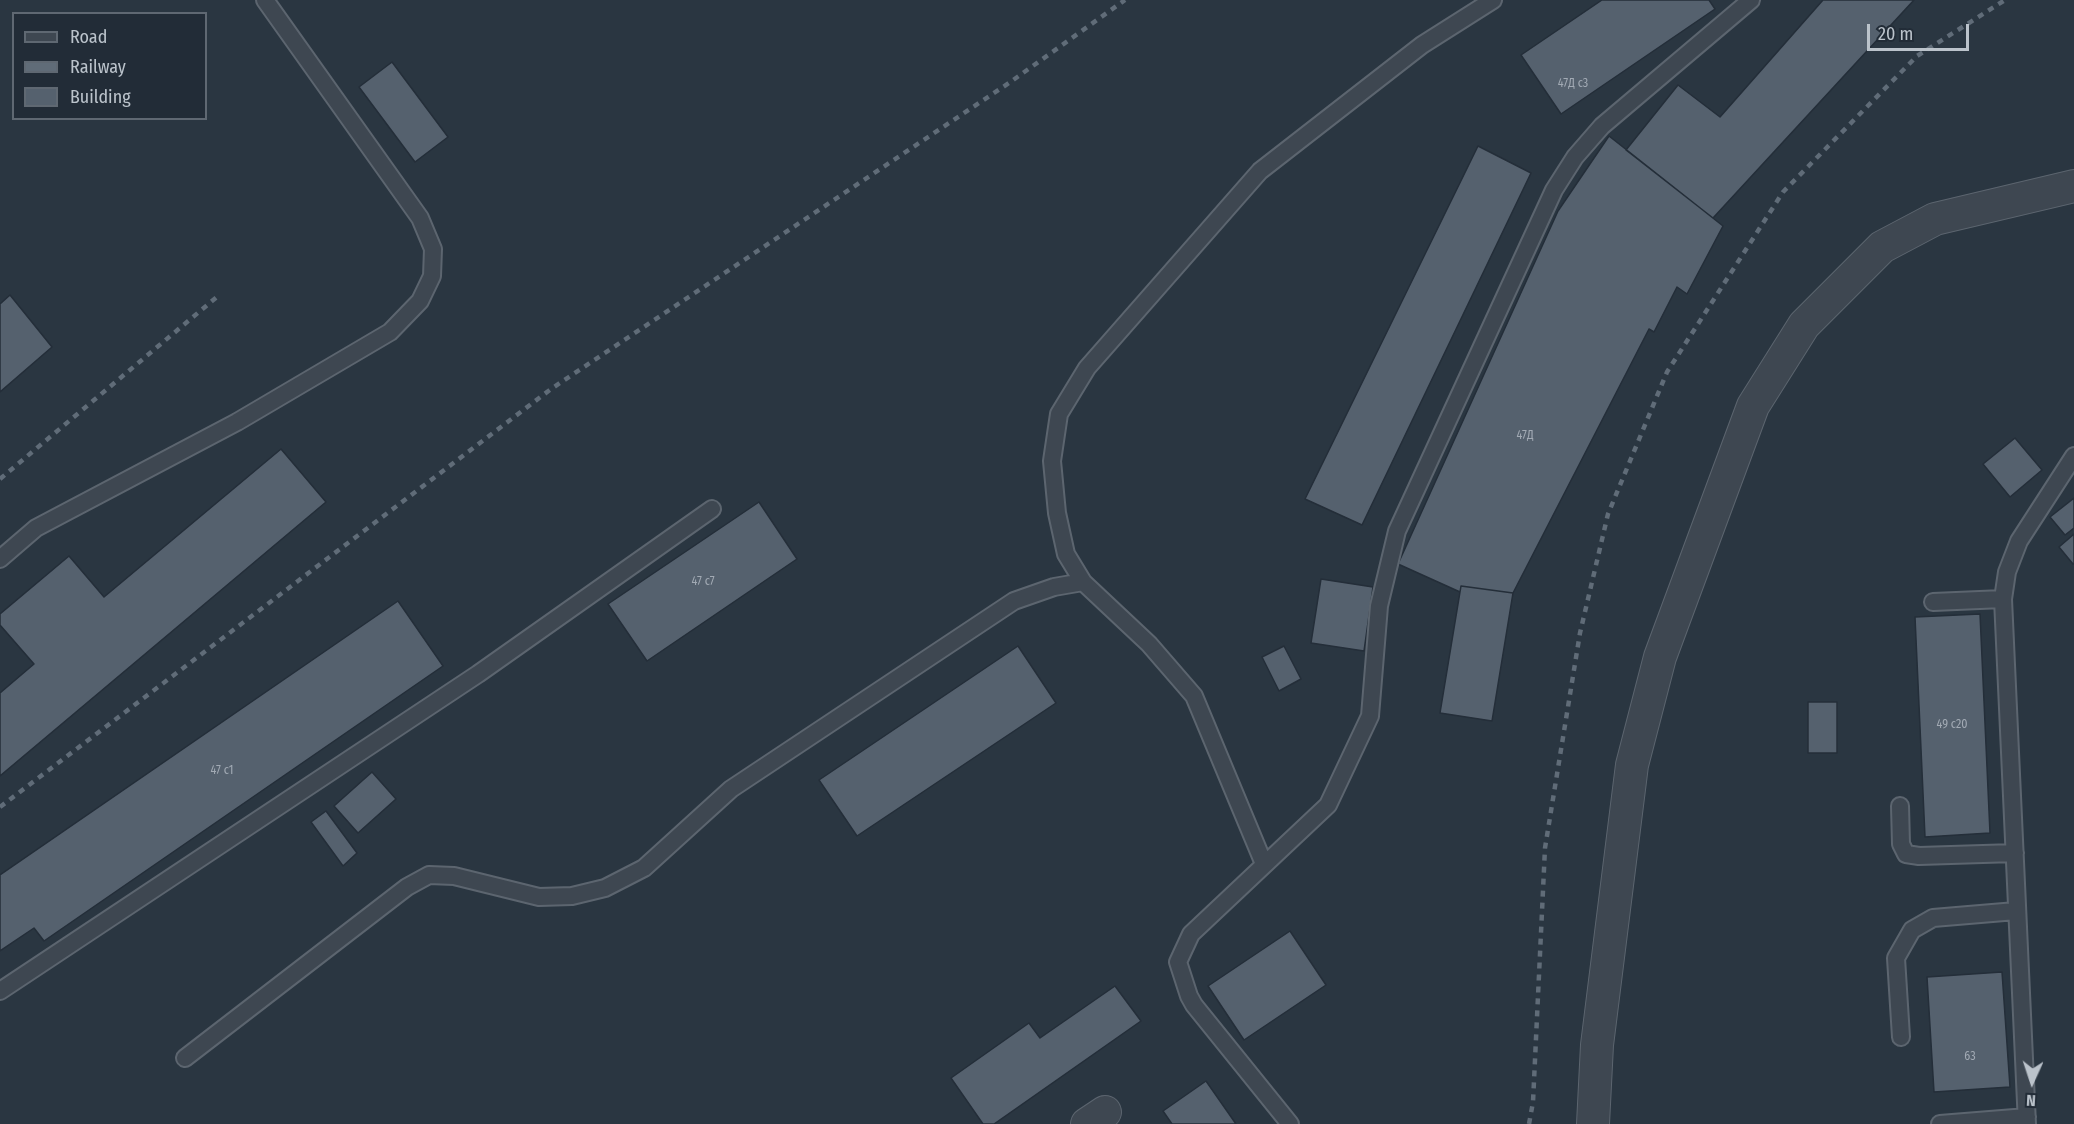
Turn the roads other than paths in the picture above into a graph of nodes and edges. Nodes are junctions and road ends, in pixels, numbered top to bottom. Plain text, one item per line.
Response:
1 (266, 0) edge
2 (1493, 0) edge
3 (1751, 0) edge
4 (2074, 186) edge
5 (2074, 456) edge
6 (712, 509) dead end
7 (0, 559) edge
8 (1083, 582) junction
9 (2003, 599) junction
10 (1932, 602) dead end
11 (1900, 806) dead end
12 (2015, 853) junction
13 (1264, 864) junction
14 (2016, 910) junction
15 (0, 991) edge
16 (1901, 1036) dead end
17 (184, 1058) dead end
18 (2027, 1121) edge
19 (1290, 1124) edge
20 (1593, 1124) edge
21 (1940, 1124) edge

1 - 7 lane
2 - 8 lane
3 - 13 lane
4 - 20 street
5 - 9 lane
6 - 15 lane
8 - 13 lane
8 - 17 lane
9 - 10 lane
9 - 12 lane
11 - 12 lane
12 - 14 lane
13 - 19 lane
14 - 16 lane
14 - 18 lane
18 - 21 lane

